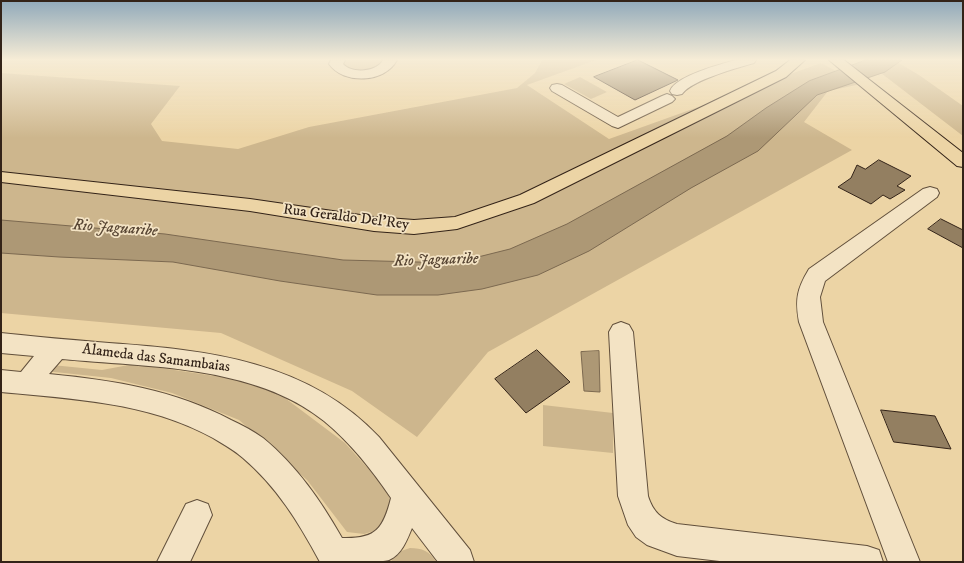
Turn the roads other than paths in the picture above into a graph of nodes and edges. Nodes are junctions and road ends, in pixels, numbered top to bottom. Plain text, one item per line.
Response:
1 (681, 86) edge
2 (756, 86) edge
3 (869, 86) edge
4 (557, 88) dead end
5 (963, 162) edge
6 (1, 177) edge
7 (930, 193) dead end
8 (622, 332) dead end
9 (1, 343) edge
10 (56, 348) junction
11 (14, 382) edge
12 (407, 495) junction
13 (197, 515) dead end
14 (336, 558) edge
15 (173, 562) edge
16 (458, 562) edge
17 (867, 562) edge
18 (904, 562) edge

1 - 4 street
2 - 6 main road, Rua Geraldo Del'Rey
3 - 5 main road
7 - 18 street
8 - 17 street
9 - 10 street, Alameda das Samambaias
10 - 11 street
10 - 12 street, Alameda das Samambaias
11 - 14 street
12 - 14 street
12 - 16 street, Alameda das Samambaias
13 - 15 street

